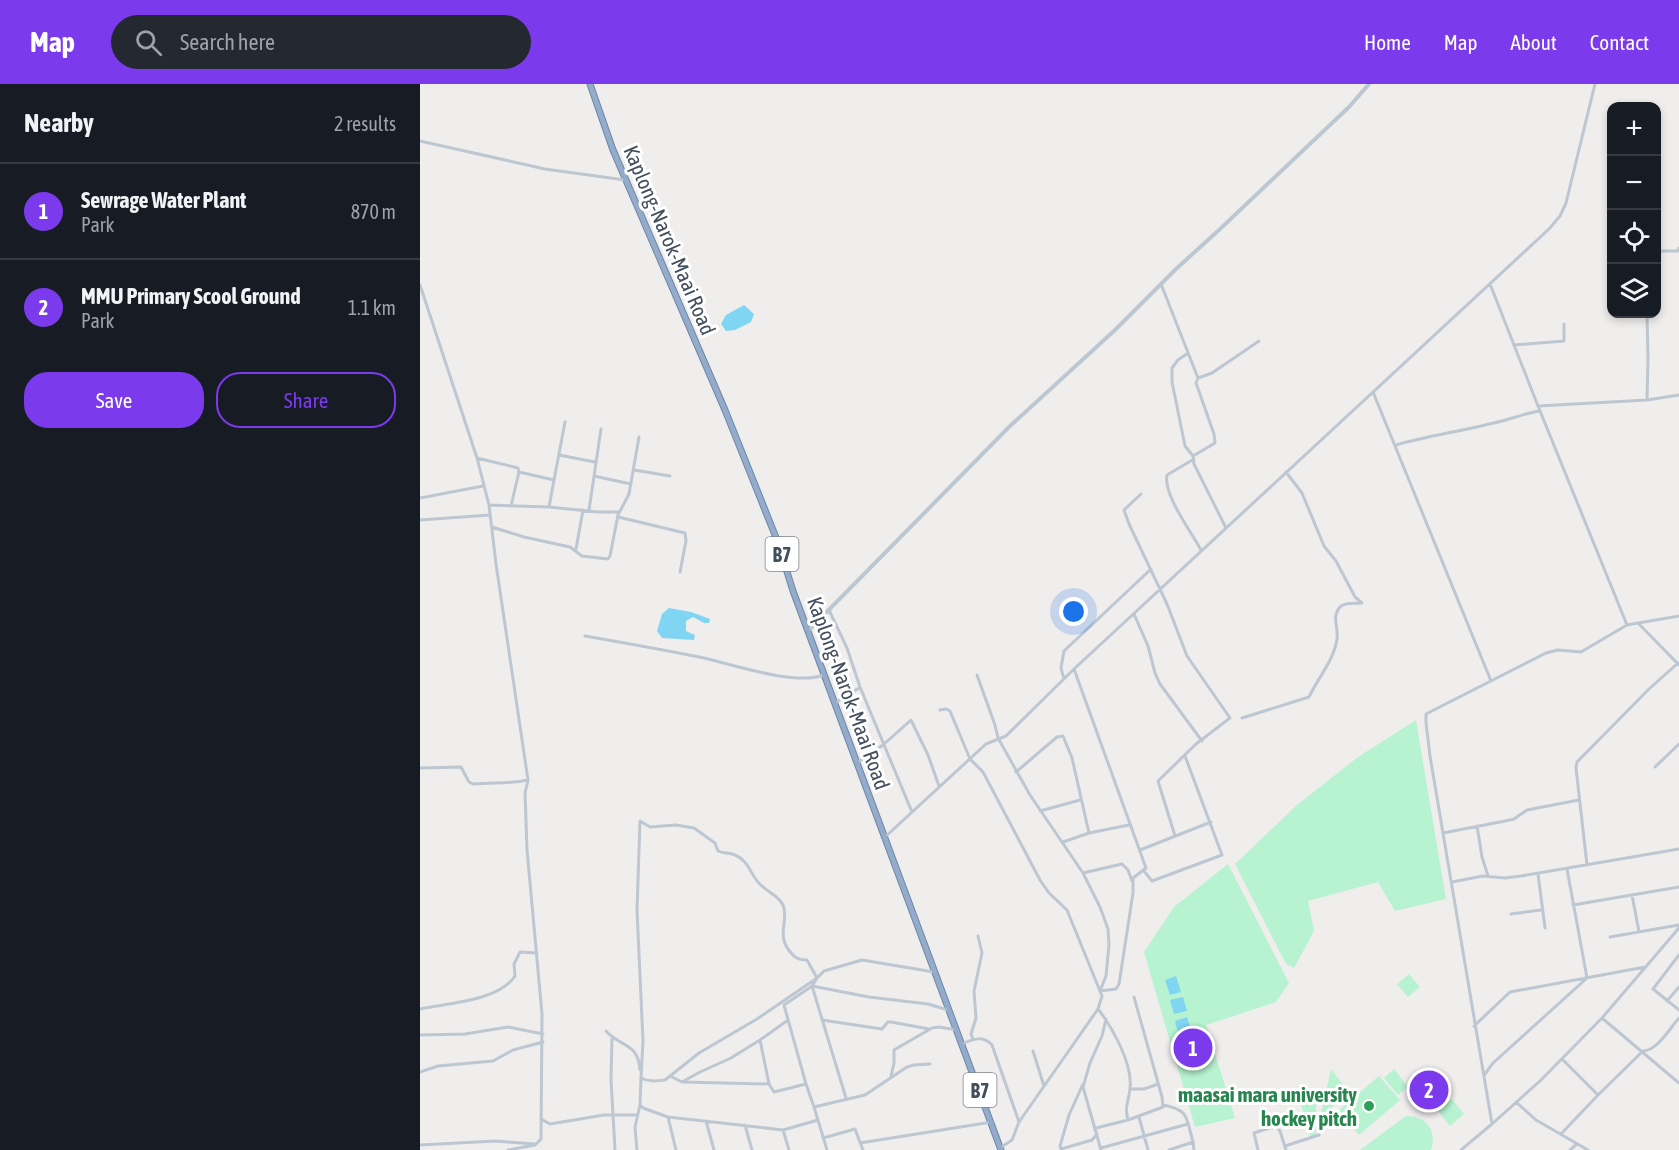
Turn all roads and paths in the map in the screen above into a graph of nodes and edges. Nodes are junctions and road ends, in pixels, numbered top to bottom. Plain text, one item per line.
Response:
1 (590, 84) edge
2 (1369, 84) edge
3 (1596, 84) edge
4 (420, 141) edge
5 (625, 180) junction
6 (1679, 248) edge
7 (1661, 251) edge
8 (1161, 284) junction
9 (1490, 284) junction
10 (420, 285) edge
11 (1647, 318) edge
12 (1564, 324) dead end
13 (1259, 341) dead end
14 (1514, 345) junction
15 (1188, 353) junction
16 (1198, 378) junction
17 (1373, 392) junction
18 (1679, 394) edge
19 (1647, 400) junction
20 (1539, 408) junction
21 (565, 422) dead end
22 (601, 429) dead end
23 (639, 437) dead end
24 (1396, 445) junction
25 (558, 454) junction
26 (1193, 457) junction
27 (477, 459) junction
28 (595, 462) junction
29 (634, 470) junction
30 (519, 472) junction
31 (1286, 472) junction
32 (594, 476) junction
33 (670, 476) dead end
34 (554, 480) junction
35 (631, 484) junction
36 (483, 486) junction
37 (1141, 494) dead end
38 (420, 498) edge
39 (489, 505) junction
40 (511, 506) junction
41 (549, 507) junction
42 (583, 510) junction
43 (588, 510) junction
44 (619, 512) junction
45 (490, 515) junction
46 (618, 517) junction
47 (420, 520) edge
48 (492, 527) junction
49 (1226, 528) junction
50 (576, 550) junction
51 (1201, 551) junction
52 (1151, 570) junction
53 (680, 572) dead end
54 (1161, 588) junction
55 (829, 610) junction
56 (1134, 614) junction
57 (1679, 615) edge
58 (1638, 623) junction
59 (1628, 625) junction
60 (808, 631) junction
61 (585, 636) dead end
62 (1678, 664) edge
63 (1074, 669) junction
64 (824, 674) junction
65 (977, 675) dead end
66 (1064, 679) junction
67 (1491, 681) junction
68 (860, 687) junction
69 (836, 703) junction
70 (940, 710) dead end
71 (1242, 718) dead end
72 (998, 738) junction
73 (1202, 741) junction
74 (1679, 744) edge
75 (883, 745) junction
76 (1185, 756) junction
77 (970, 759) junction
78 (858, 763) junction
79 (1655, 767) dead end
80 (420, 768) edge
81 (1016, 772) junction
82 (528, 780) junction
83 (939, 786) junction
84 (1080, 800) junction
85 (1580, 800) junction
86 (1040, 811) junction
87 (912, 812) junction
88 (1211, 822) junction
89 (1129, 825) junction
90 (1477, 826) junction
91 (1089, 833) junction
92 (1443, 833) junction
93 (1174, 836) junction
94 (885, 837) junction
95 (1063, 842) junction
96 (1679, 849) edge
97 (1140, 850) junction
98 (1587, 865) junction
99 (1567, 869) junction
100 (1144, 871) junction
101 (1083, 873) junction
102 (1538, 874) junction
103 (1488, 876) junction
104 (1132, 880) junction
105 (1452, 882) junction
106 (1679, 887) edge
107 (1632, 895) junction
108 (1573, 905) junction
109 (1541, 910) junction
110 (1511, 914) dead end
111 (1679, 926) edge
112 (1545, 928) dead end
113 (1639, 932) junction
114 (978, 936) dead end
115 (1610, 937) dead end
116 (537, 953) junction
117 (1679, 955) edge
118 (1648, 966) junction
119 (934, 972) junction
120 (817, 978) junction
121 (1587, 978) junction
122 (812, 986) junction
123 (1679, 987) edge
124 (1100, 991) junction
125 (1134, 997) dead end
126 (1667, 1001) junction
127 (420, 1008) edge
128 (1098, 1009) junction
129 (948, 1010) junction
130 (1679, 1010) edge
131 (1602, 1018) junction
132 (1679, 1018) edge
133 (1106, 1019) junction
134 (788, 1020) junction
135 (821, 1020) junction
136 (1474, 1026) junction
137 (929, 1029) junction
138 (957, 1030) junction
139 (606, 1031) dead end
140 (543, 1034) junction
141 (420, 1035) edge
142 (612, 1038) junction
143 (973, 1039) junction
144 (760, 1040) junction
145 (543, 1042) junction
146 (962, 1044) junction
147 (1033, 1051) dead end
148 (1643, 1051) junction
149 (1562, 1059) junction
150 (930, 1064) dead end
151 (420, 1072) edge
152 (670, 1076) junction
153 (891, 1076) junction
154 (1484, 1076) junction
155 (641, 1078) junction
156 (682, 1082) junction
157 (1084, 1082) junction
158 (1679, 1083) edge
159 (769, 1084) junction
160 (806, 1084) junction
161 (1158, 1084) junction
162 (1044, 1086) junction
163 (1130, 1089) junction
164 (1598, 1095) junction
165 (846, 1098) junction
166 (1516, 1102) junction
167 (640, 1105) junction
168 (1163, 1105) junction
169 (813, 1107) junction
170 (614, 1115) junction
171 (636, 1115) junction
172 (1138, 1116) junction
173 (668, 1117) junction
174 (541, 1119) junction
175 (818, 1120) junction
176 (1128, 1120) junction
177 (706, 1122) junction
178 (992, 1122) junction
179 (1019, 1122) junction
180 (1188, 1124) junction
181 (1492, 1124) junction
182 (745, 1125) junction
183 (1096, 1128) junction
184 (783, 1130) junction
185 (1097, 1134) junction
186 (1561, 1134) junction
187 (1319, 1135) dead end
188 (1144, 1137) junction
189 (823, 1138) junction
190 (1193, 1142) junction
191 (860, 1143) junction
192 (538, 1144) junction
193 (1577, 1144) junction
194 (420, 1145) edge
195 (1286, 1148) edge
196 (1001, 1149) edge
197 (1061, 1149) edge
198 (1101, 1149) edge
199 (508, 1150) edge
200 (615, 1150) edge
201 (637, 1150) edge
202 (676, 1150) edge
203 (714, 1150) edge
204 (752, 1150) edge
205 (789, 1150) edge
206 (826, 1150) edge
207 (863, 1150) edge
208 (1148, 1150) edge
209 (1169, 1150) edge
210 (1194, 1150) edge
211 (1258, 1150) edge
212 (1461, 1150) edge
213 (1570, 1150) edge
214 (1588, 1150) edge

1 - 5 highway, Kaplong-Narok-Maai Road / B7
2 - 8 street
3 - 9 street
4 - 5 street
5 - 60 highway, Kaplong-Narok-Maai Road / B7
6 - 7 street
8 - 15 street
8 - 55 street
9 - 14 street
9 - 17 street
10 - 27 street
11 - 19 street
12 - 14 street
13 - 16 street
14 - 20 street
15 - 16 street
15 - 26 street
16 - 26 street
17 - 24 street
17 - 31 street
18 - 19 street
19 - 20 street
20 - 24 street
20 - 59 street
21 - 25 street
22 - 28 street
23 - 29 street
24 - 67 street
25 - 28 street
25 - 34 street
26 - 49 street
26 - 51 street
27 - 30 street
27 - 36 street
28 - 32 street
29 - 33 street
29 - 35 street
30 - 34 street
30 - 40 street
31 - 49 street
31 - 71 street
32 - 35 street
32 - 43 street
34 - 41 street
35 - 44 street
36 - 38 street
36 - 39 street
37 - 52 street
39 - 40 street
39 - 45 street
40 - 41 street
41 - 42 street
42 - 43 street
42 - 50 street
43 - 44 street
44 - 46 street
45 - 47 street
45 - 48 street
46 - 50 street
46 - 53 street
48 - 50 street
48 - 82 street
49 - 51 street
51 - 54 street
52 - 54 street
52 - 66 street
54 - 56 street
54 - 73 street
55 - 60 street
55 - 68 street
56 - 63 street
56 - 73 street
57 - 58 street
58 - 59 street
58 - 62 street
59 - 67 street
60 - 64 highway, Kaplong-Narok-Maai Road / B7
61 - 64 street
62 - 85 street
63 - 66 street
63 - 89 street
64 - 69 highway, Kaplong-Narok-Maai Road / B7
65 - 72 street
66 - 72 street
67 - 92 street
68 - 69 street
68 - 75 street
69 - 78 highway, Kaplong-Narok-Maai Road / B7
70 - 77 street
72 - 77 street
72 - 81 street
73 - 76 street
74 - 79 street
75 - 78 street
75 - 83 street
75 - 87 street
76 - 88 street
76 - 93 street
77 - 83 street
77 - 124 street
78 - 94 highway, Kaplong-Narok-Maai Road / B7
80 - 82 street
81 - 84 street
81 - 86 street
82 - 116 street
83 - 87 street
84 - 86 street
84 - 91 street
85 - 90 street
85 - 98 street
86 - 95 street
87 - 94 street
88 - 93 street
88 - 100 street
89 - 91 street
89 - 97 street
90 - 92 street
90 - 103 street
91 - 95 street
92 - 105 street
93 - 97 street
94 - 119 highway, Kaplong-Narok-Maai Road / B7
95 - 101 street
96 - 98 street
97 - 100 street
98 - 99 street
99 - 102 street
99 - 108 street
100 - 104 street
101 - 104 street
101 - 124 street
102 - 103 street
102 - 109 street
103 - 105 street
104 - 124 street
105 - 136 street
106 - 107 street
107 - 108 street
107 - 113 street
108 - 121 street
109 - 110 street
109 - 112 street
111 - 113 street
111 - 118 street
113 - 115 street
114 - 143 street
116 - 127 street
116 - 140 street
117 - 126 street
118 - 121 street
118 - 131 street
119 - 120 street
119 - 129 highway, Kaplong-Narok-Maai Road / B7
120 - 122 street
120 - 152 street
120 - 155 street
121 - 136 street
121 - 154 street
122 - 129 street
122 - 134 street
122 - 135 street
123 - 126 street
124 - 128 street
125 - 161 street
126 - 130 street
128 - 133 street
128 - 162 street
129 - 138 highway, Kaplong-Narok-Maai Road / B7
131 - 148 street
131 - 149 street
132 - 148 street
133 - 157 street
133 - 163 street
134 - 144 street
134 - 160 street
135 - 137 street
135 - 165 street
136 - 154 street
137 - 138 street
137 - 153 street
138 - 146 highway, Kaplong-Narok-Maai Road / B7
139 - 142 street
140 - 141 street
140 - 145 street
142 - 155 street
142 - 170 street
143 - 146 street
143 - 179 street
144 - 156 street
144 - 159 street
145 - 151 street
145 - 174 street
146 - 178 highway, Kaplong-Narok-Maai Road / B7
147 - 162 street
148 - 158 street
148 - 164 street
149 - 164 street
149 - 166 street
150 - 153 street
152 - 155 street
152 - 156 street
153 - 165 street
154 - 181 street
155 - 167 street
156 - 159 street
157 - 183 street
157 - 197 street
159 - 160 street
160 - 169 street
161 - 163 street
161 - 168 street
162 - 179 street
163 - 176 street
164 - 186 street
165 - 169 street
166 - 181 street
166 - 186 street
167 - 171 street
167 - 173 street
168 - 172 street
168 - 180 street
169 - 175 street
170 - 171 street
170 - 174 street
170 - 200 street
171 - 201 street
172 - 176 street
172 - 188 street
173 - 177 street
173 - 202 street
174 - 192 street
175 - 184 street
175 - 189 street
176 - 183 street
177 - 182 street
177 - 203 street
178 - 191 street
178 - 196 highway, Kaplong-Narok-Maai Road / B7
179 - 196 street
180 - 188 street
180 - 190 street
181 - 212 street
182 - 184 street
182 - 204 street
183 - 185 street
184 - 205 street
185 - 197 street
185 - 198 street
186 - 193 street
187 - 195 street
188 - 198 street
188 - 208 street
189 - 191 street
189 - 206 street
190 - 209 street
190 - 210 street
191 - 207 street
192 - 194 street
192 - 199 street
193 - 213 street
193 - 214 street
195 - 211 street

